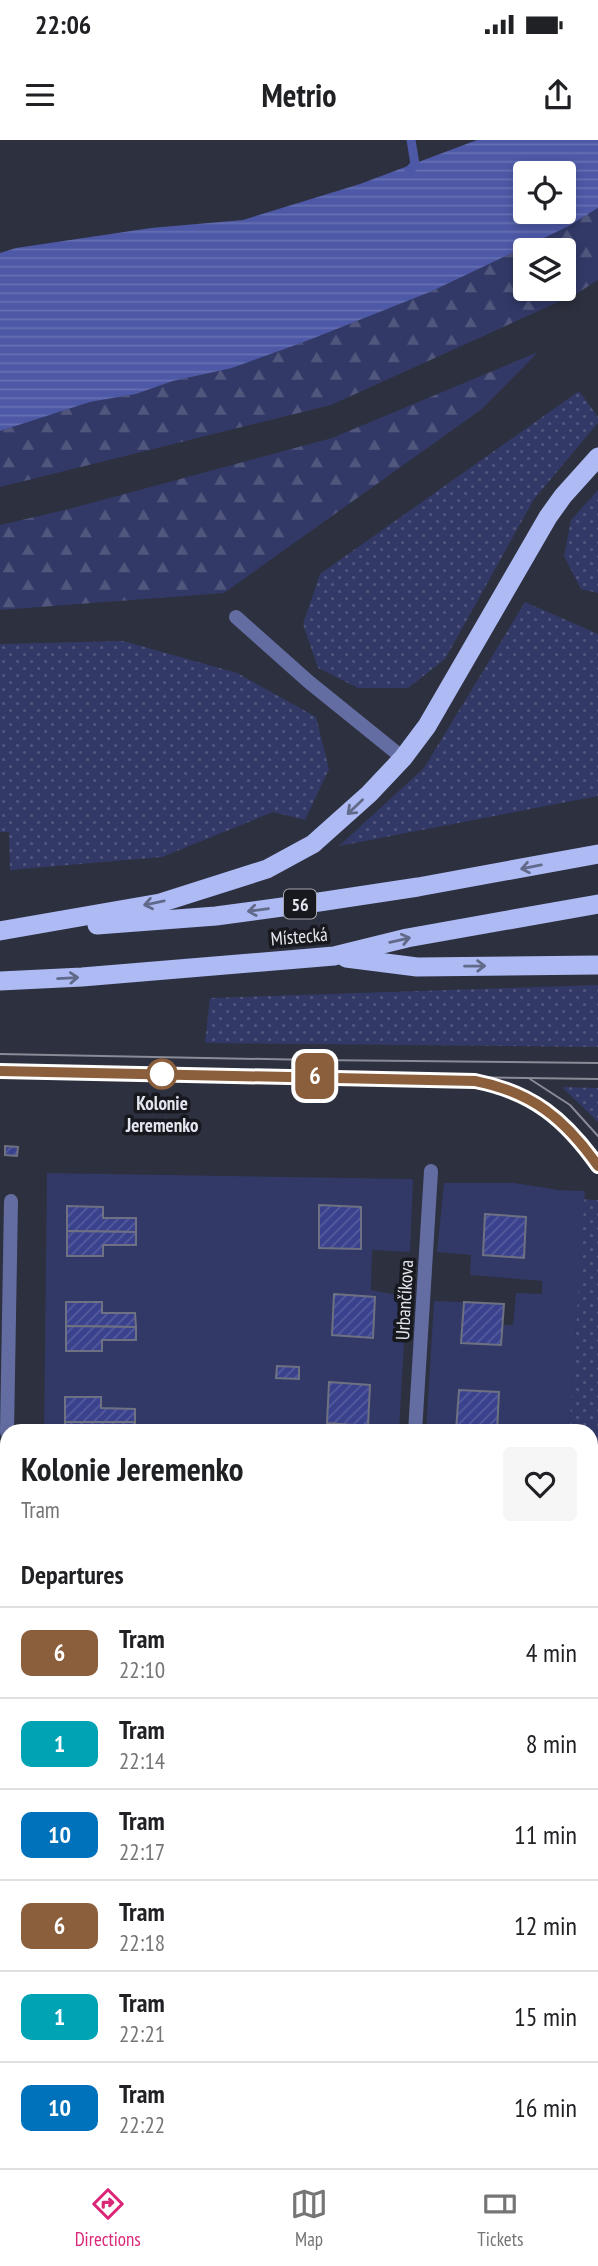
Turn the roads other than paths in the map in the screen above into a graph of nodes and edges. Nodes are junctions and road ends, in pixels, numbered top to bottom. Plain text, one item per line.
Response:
1 (598, 457) edge
2 (236, 617) dead end
3 (403, 758) junction
4 (598, 854) edge
5 (598, 904) edge
6 (0, 931) edge
7 (334, 956) junction
8 (598, 965) edge
9 (0, 981) edge
10 (431, 1171) dead end
11 (11, 1201) dead end
12 (7, 1424) edge
13 (415, 1424) edge

1 - 3 highway
2 - 3 street
3 -> 6 highway
4 -> 6 highway, Místecká / 56
7 -> 5 highway, Místecká
7 -> 8 highway
9 -> 7 highway, Místecká
10 - 13 street, Urbančíkova
11 - 12 street

